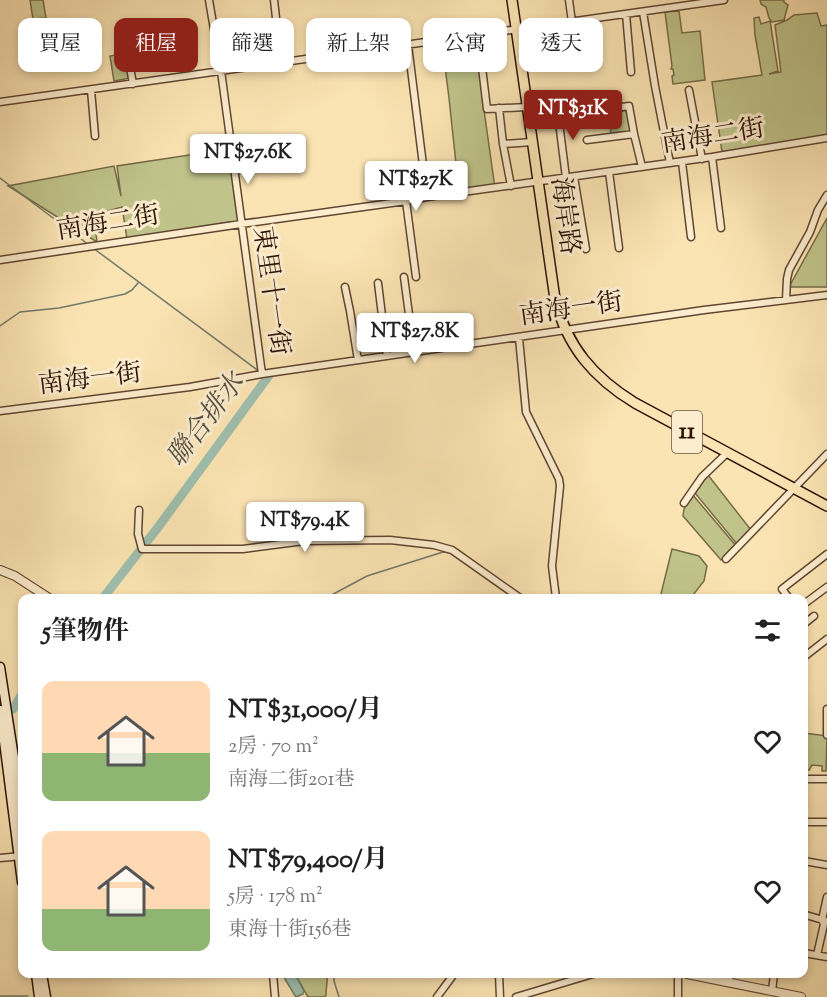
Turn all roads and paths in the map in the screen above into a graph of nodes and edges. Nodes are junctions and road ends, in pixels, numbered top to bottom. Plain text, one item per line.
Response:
1 (209, 0) edge
2 (274, 0) edge
3 (512, 0) edge
4 (568, 0) edge
5 (724, 0) edge
6 (682, 3) edge
7 (644, 12) junction
8 (626, 14) junction
9 (212, 18) edge
10 (276, 18) edge
11 (571, 18) edge
12 (599, 18) edge
13 (516, 30) junction
14 (519, 30) edge
15 (507, 31) edge
16 (411, 69) edge
17 (131, 72) edge
18 (213, 72) edge
19 (220, 72) edge
20 (483, 72) edge
21 (630, 72) dead end
22 (133, 84) junction
23 (91, 90) junction
24 (689, 90) dead end
25 (0, 102) edge
26 (557, 106) dead end
27 (527, 107) junction
28 (499, 108) junction
29 (580, 113) dead end
30 (634, 134) junction
31 (95, 136) dead end
32 (827, 138) edge
33 (587, 140) dead end
34 (532, 142) junction
35 (503, 144) junction
36 (712, 157) junction
37 (702, 159) junction
38 (682, 162) junction
39 (670, 163) junction
40 (642, 167) junction
41 (609, 172) junction
42 (574, 177) junction
43 (566, 178) junction
44 (538, 182) junction
45 (511, 186) junction
46 (827, 195) edge
47 (427, 197) junction
48 (406, 201) junction
49 (241, 224) junction
50 (721, 228) dead end
51 (691, 237) dead end
52 (619, 248) dead end
53 (586, 249) dead end
54 (0, 260) edge
55 (404, 276) dead end
56 (416, 277) dead end
57 (378, 284) dead end
58 (345, 287) dead end
59 (827, 295) edge
60 (786, 300) junction
61 (567, 332) junction
62 (519, 338) junction
63 (414, 352) junction
64 (387, 356) junction
65 (358, 360) junction
66 (262, 374) junction
67 (0, 411) edge
68 (727, 453) junction
69 (827, 454) edge
70 (794, 489) junction
71 (684, 502) dead end
72 (827, 507) edge
73 (139, 510) dead end
74 (827, 554) edge
75 (726, 559) dead end
76 (0, 570) edge
77 (827, 587) edge
78 (43, 594) edge
79 (514, 594) edge
80 (556, 594) edge
81 (786, 594) edge
82 (808, 601) edge
83 (814, 616) dead end
84 (808, 621) edge
85 (827, 639) edge
86 (808, 650) edge
87 (810, 653) joint
88 (0, 667) edge
89 (827, 709) edge
90 (0, 710) edge
91 (827, 735) edge
92 (15, 764) edge
93 (808, 779) edge
94 (827, 779) edge
95 (18, 794) edge
96 (18, 810) edge
97 (808, 822) edge
98 (827, 822) edge
99 (18, 856) edge
100 (0, 858) edge
101 (808, 862) edge
102 (827, 865) edge
103 (827, 897) edge
104 (808, 916) edge
105 (825, 920) edge
106 (808, 954) edge
107 (817, 955) junction
108 (827, 957) edge
109 (37, 978) edge
110 (42, 978) edge
111 (273, 978) edge
112 (451, 978) edge
113 (499, 978) edge
114 (580, 978) edge
115 (678, 978) edge
116 (733, 978) edge
117 (774, 978) edge
118 (772, 991) junction
119 (43, 996) edge
120 (275, 997) edge
121 (437, 997) edge
122 (500, 997) edge
123 (516, 997) edge
124 (678, 997) edge
125 (801, 997) edge

1 - 9 street, 東里十一街
2 - 10 street
3 - 13 main road, 海岸路 / 11
4 - 11 street
5 - 6 street
6 - 7 street
7 - 8 street
7 - 39 street
8 - 12 street
8 - 21 street
13 - 14 street
13 - 15 street
13 - 27 main road, 海岸路 / 11
16 - 47 street
17 - 22 street
18 - 22 street
19 - 49 street, 東里十一街
20 - 28 street
22 - 23 street
23 - 25 street
23 - 31 street
24 - 37 street
26 - 43 street
27 - 28 street
27 - 34 main road, 海岸路 / 11
28 - 35 street
29 - 30 street
30 - 33 street
30 - 40 street
32 - 36 street, 南海二街
34 - 35 street
34 - 44 main road, 海岸路 / 11
35 - 45 street
36 - 37 street, 南海二街
36 - 50 street
37 - 38 street, 南海二街
38 - 39 street, 南海二街
38 - 51 street
39 - 40 street, 南海二街
40 - 41 street, 南海二街
41 - 42 street, 南海二街
41 - 52 street
42 - 43 street, 南海二街
42 - 53 street
43 - 44 street, 南海二街
44 - 45 street, 南海二街
44 - 61 main road, 海岸路 / 11
45 - 47 street, 南海二街
46 - 60 street
47 - 48 street, 南海二街
48 - 49 street, 南海二街
48 - 56 street
49 - 54 street, 南海二街
49 - 66 street, 東里十一街
55 - 63 street
57 - 64 street
58 - 65 street
59 - 60 street, 南海一街
60 - 61 street, 南海一街
61 - 62 street, 南海一街
61 - 68 main road, 海岸路 / 11
62 - 63 street, 南海一街
62 - 80 street
63 - 64 street, 南海一街
64 - 65 street, 南海一街
65 - 66 street, 南海一街
66 - 67 street, 南海一街
68 - 70 main road, 海岸路 / 11
68 - 71 street
69 - 70 street
70 - 72 main road, 海岸路 / 11
70 - 75 street
73 - 79 street
74 - 81 street
76 - 78 street
77 - 82 street
83 - 84 street
85 - 87 street
86 - 87 street
88 - 92 main road
89 - 91 street
90 - 92 main road
92 - 95 main road
92 - 96 main road
93 - 94 street
97 - 98 street
99 - 100 street
101 - 102 street
103 - 105 street
104 - 105 street
105 - 107 street
106 - 107 street
107 - 108 street
109 - 119 main road
110 - 119 main road
111 - 120 street
112 - 121 street
113 - 122 street
114 - 123 street
115 - 124 street
116 - 118 street
117 - 118 street
118 - 125 street

